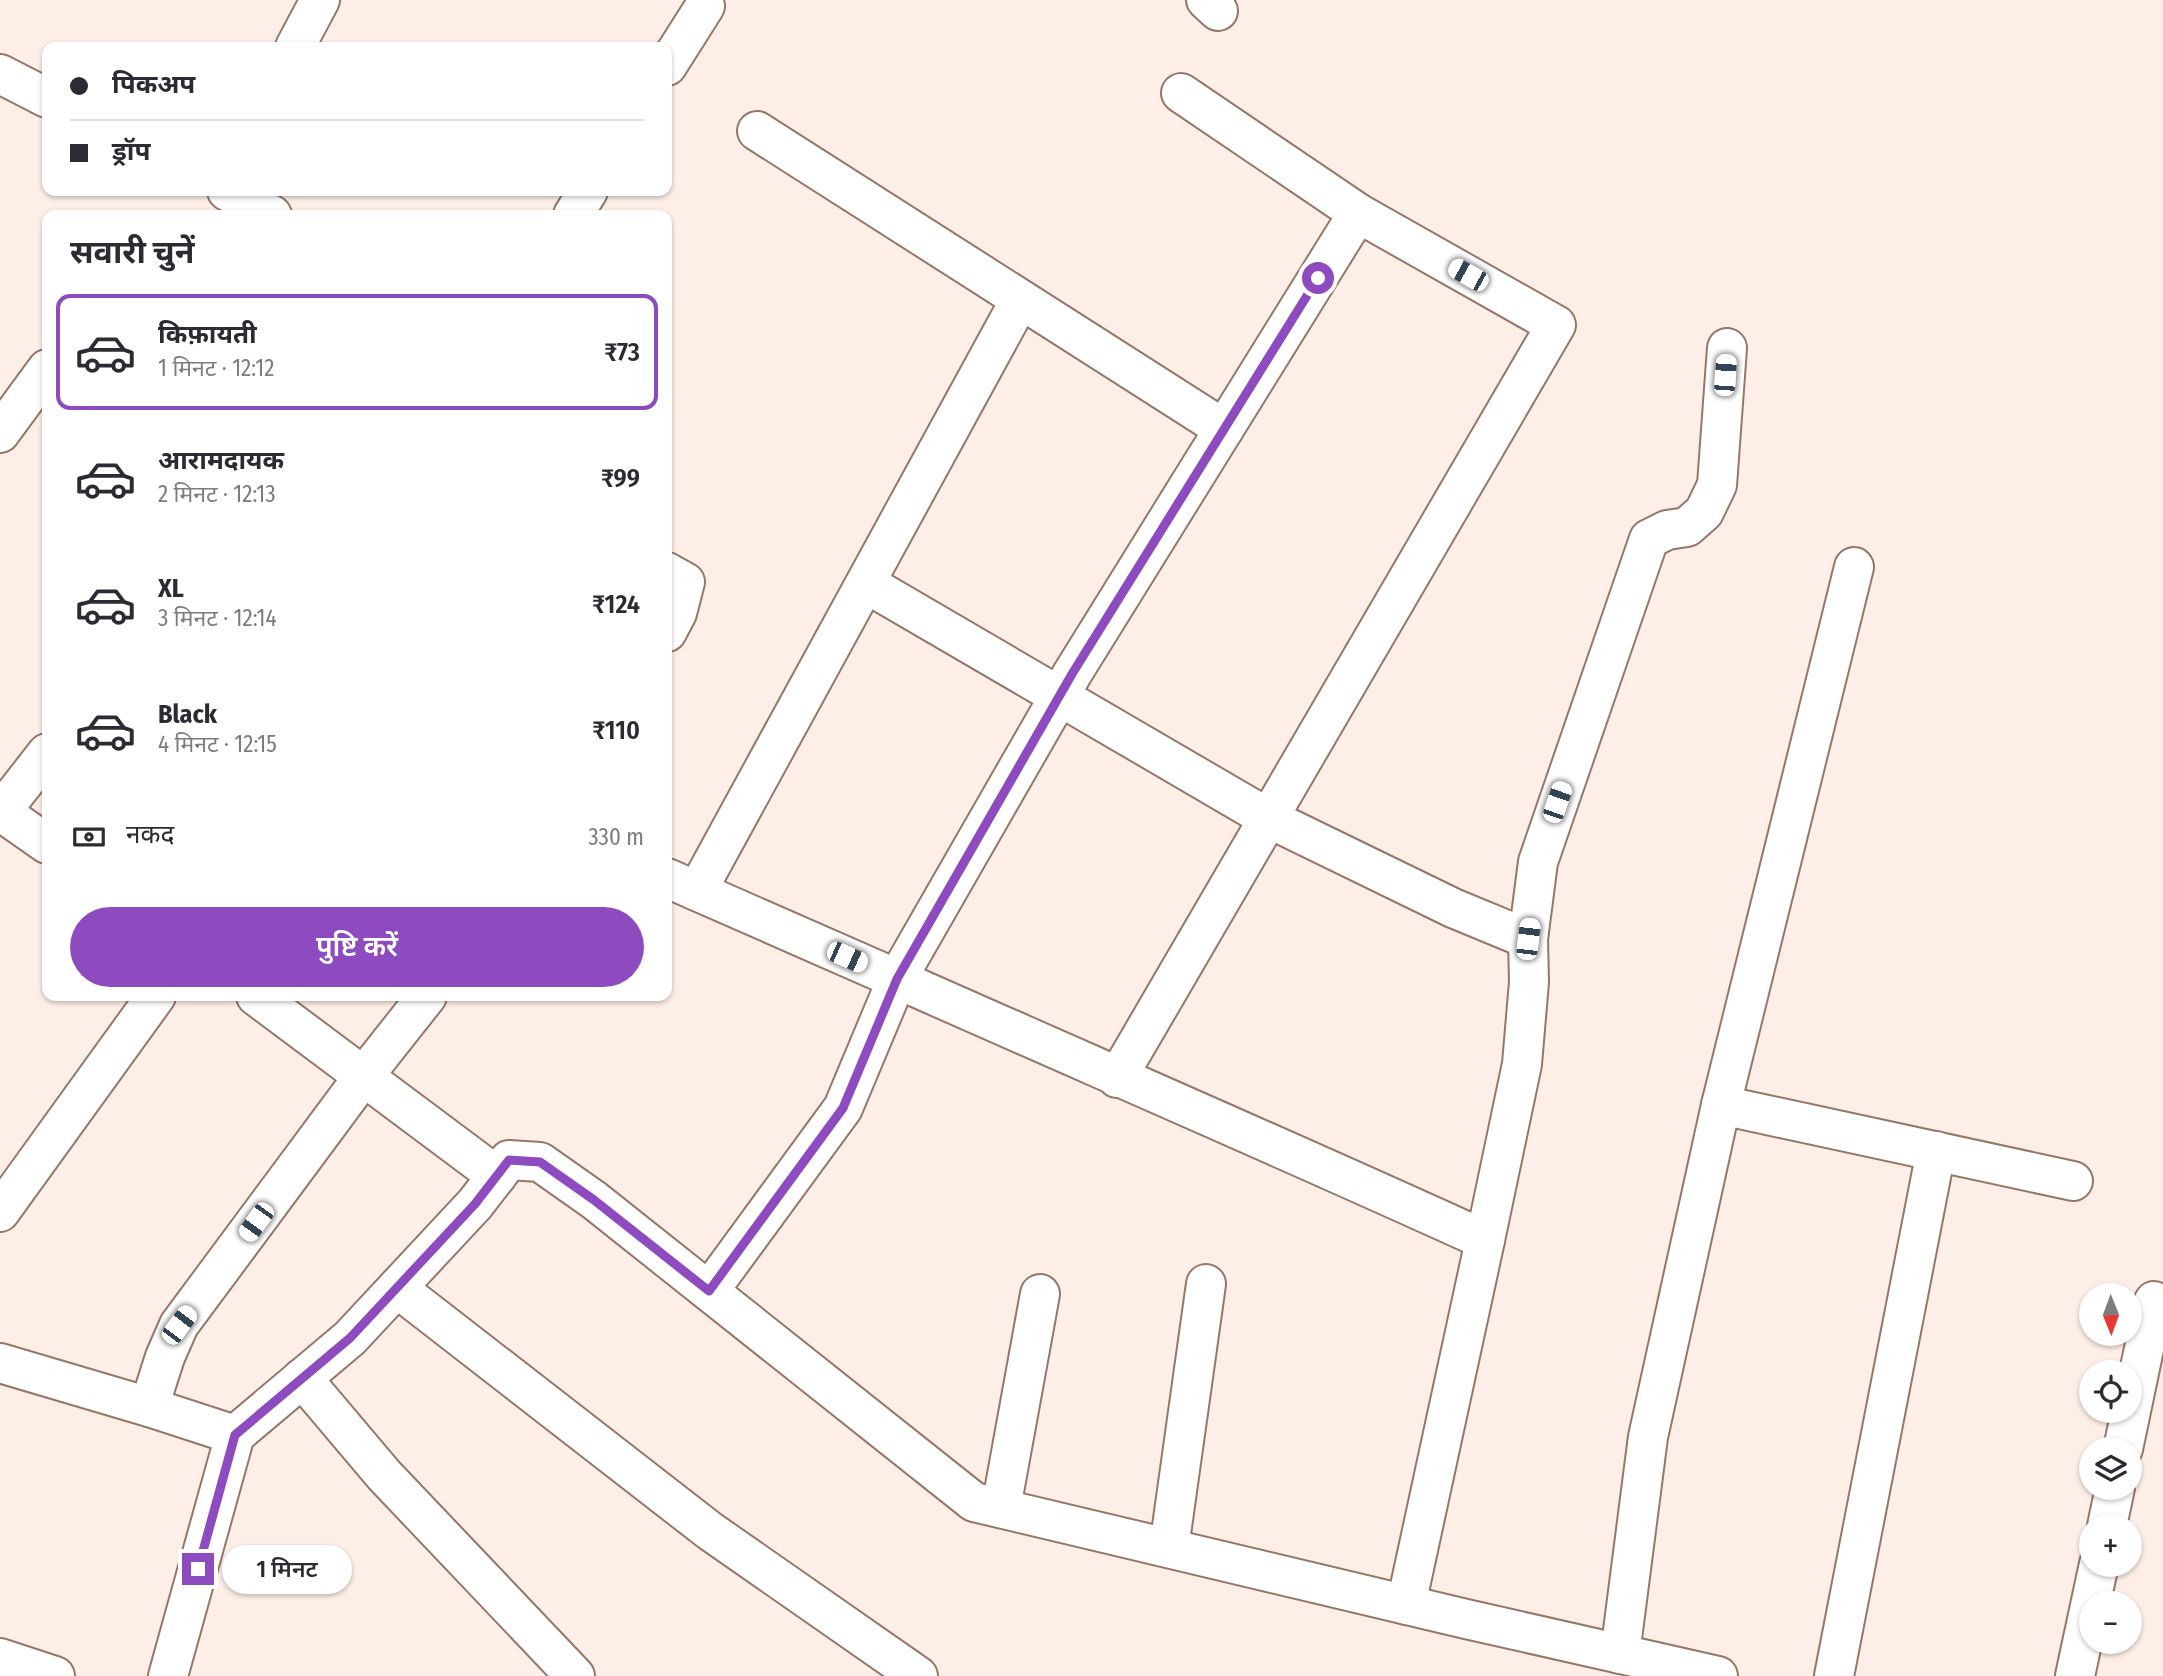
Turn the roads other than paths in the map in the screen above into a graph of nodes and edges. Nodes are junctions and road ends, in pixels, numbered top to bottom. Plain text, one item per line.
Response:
1 (320, 0) edge
2 (704, 2) edge
3 (298, 42) edge
4 (672, 57) edge
5 (0, 74) edge
6 (1181, 93) dead end
7 (42, 95) edge
8 (757, 131) dead end
9 (236, 196) edge
10 (263, 210) edge
11 (1359, 213) junction
12 (1020, 300) junction
13 (1727, 348) dead end
14 (42, 376) edge
15 (1224, 429) junction
16 (0, 433) edge
17 (1854, 568) dead end
18 (672, 575) edge
19 (867, 584) junction
20 (672, 622) edge
21 (1060, 696) junction
22 (42, 759) edge
23 (0, 812) edge
24 (1269, 818) junction
25 (42, 841) edge
26 (682, 885) edge
27 (1528, 939) junction
28 (897, 979) junction
29 (152, 1001) edge
30 (263, 1001) edge
31 (423, 1001) edge
32 (363, 1077) junction
33 (1117, 1077) junction
34 (1721, 1105) junction
35 (1936, 1151) junction
36 (496, 1176) junction
37 (2073, 1181) dead end
38 (0, 1212) edge
39 (1485, 1240) junction
40 (1206, 1284) dead end
41 (397, 1288) junction
42 (709, 1291) junction
43 (1040, 1294) dead end
44 (2154, 1301) dead end
45 (0, 1363) edge
46 (302, 1378) junction
47 (149, 1407) junction
48 (235, 1435) junction
49 (2126, 1437) edge
50 (1000, 1508) junction
51 (1168, 1548) junction
52 (2096, 1577) edge
53 (1406, 1605) junction
54 (1620, 1654) junction
55 (0, 1658) edge
56 (55, 1676) edge
57 (168, 1676) edge
58 (575, 1676) edge
59 (918, 1676) edge
60 (1718, 1676) edge
61 (1833, 1676) edge
62 (2075, 1676) edge

1 - 3 street
2 - 4 street
5 - 7 street
6 - 11 street
8 - 12 street
9 - 10 street
11 - 15 street
11 - 24 street
12 - 15 street
12 - 19 street
13 - 27 street
14 - 16 street
15 - 21 street
17 - 34 street
18 - 20 street
19 - 21 street
19 - 26 street
21 - 24 street
21 - 28 street
22 - 23 street
23 - 25 street
24 - 27 street
24 - 33 street
26 - 28 street
27 - 39 street
28 - 33 street
28 - 42 street
29 - 38 street
30 - 32 street
31 - 32 street
32 - 36 street
32 - 47 street
33 - 39 street
34 - 35 street
34 - 54 street
35 - 37 street
35 - 61 street
36 - 41 street
36 - 42 street
39 - 53 street
40 - 51 street
41 - 46 street
41 - 59 street
42 - 50 street
43 - 50 street
44 - 49 street
45 - 47 street
46 - 48 street
46 - 58 street
47 - 48 street
48 - 57 street
50 - 51 street
51 - 53 street
52 - 62 street
53 - 54 street
54 - 60 street
55 - 56 street

